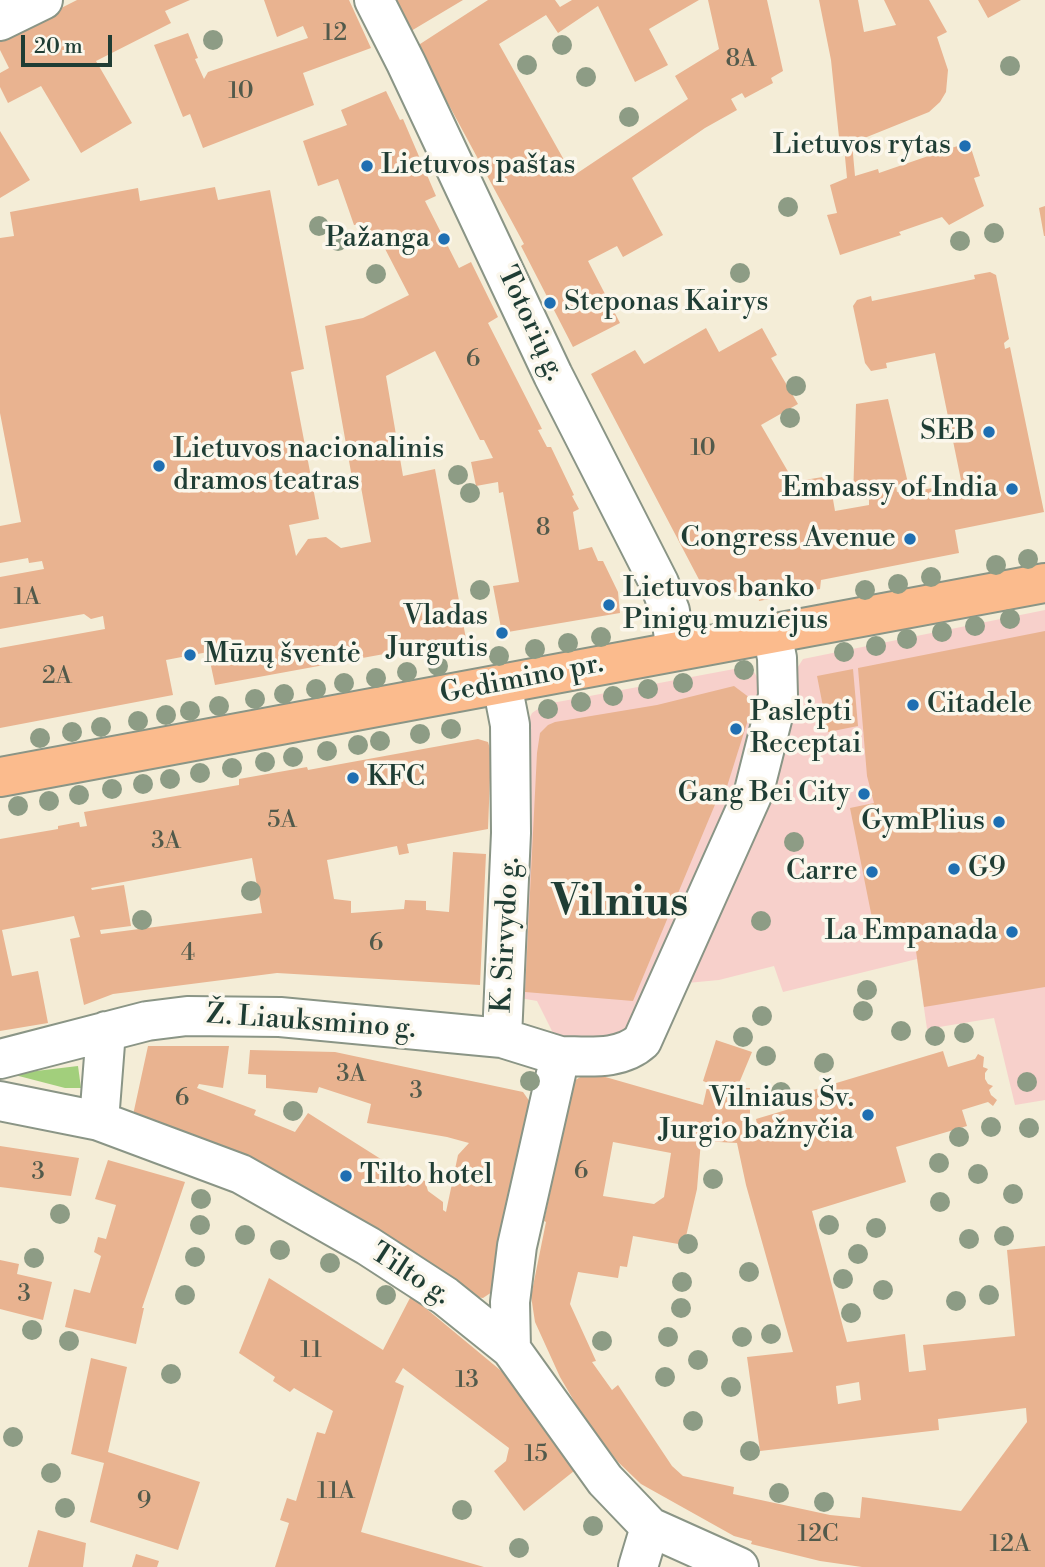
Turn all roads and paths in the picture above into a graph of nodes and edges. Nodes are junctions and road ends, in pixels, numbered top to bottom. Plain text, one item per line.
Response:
1 (43, 0) edge
2 (374, 0) edge
3 (0, 21) edge
4 (1045, 583) edge
5 (772, 633) junction
6 (677, 651) junction
7 (502, 684) junction
8 (0, 776) edge
9 (106, 1031) junction
10 (502, 1038) junction
11 (560, 1056) junction
12 (0, 1059) edge
13 (0, 1101) edge
14 (99, 1121) junction
15 (511, 1349) junction
16 (650, 1527) junction
17 (638, 1567) edge
18 (739, 1567) edge

1 - 3 street
2 - 6 street, Totorių g.
4 - 5 main road, Gedimino pr.
5 - 6 main road, Gedimino pr.
5 - 11 street, K. Sirvydo g.
6 - 7 main road, Gedimino pr.
7 - 8 main road, Gedimino pr.
7 - 10 street, K. Sirvydo g.
9 - 10 street, Ž. Liauksmino g.
9 - 12 street, Ž. Liauksmino g.
9 - 14 street
10 - 11 street, K. Sirvydo g.
11 - 15 street
13 - 14 street, Tilto g.
14 - 15 street, Tilto g.
15 - 16 street, Tilto g.
16 - 17 street
16 - 18 street, Tilto g.

